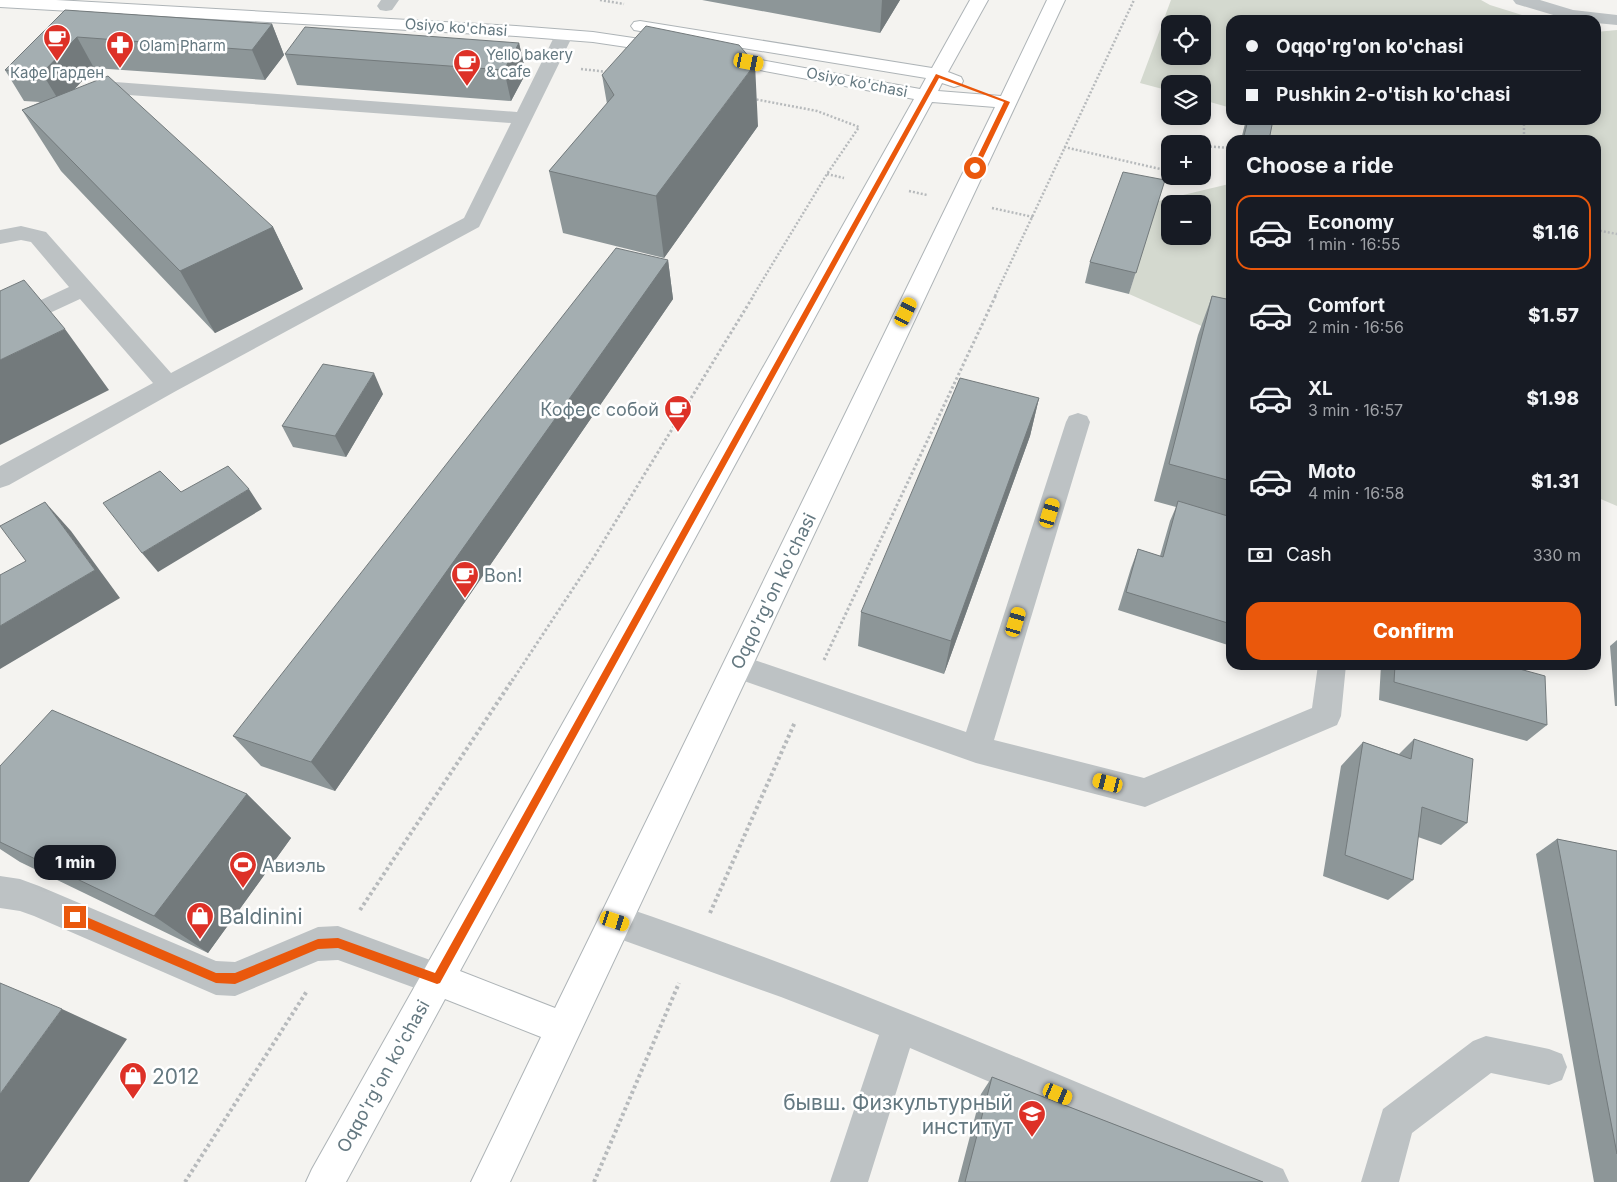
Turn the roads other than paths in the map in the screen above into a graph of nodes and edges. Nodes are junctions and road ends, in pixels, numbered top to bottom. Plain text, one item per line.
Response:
1 (979, 0) edge
2 (1056, 0) edge
3 (1522, 0) edge
4 (0, 2) edge
5 (1579, 15) edge
6 (1601, 18) edge
7 (1617, 20) edge
8 (620, 23) dead end
9 (564, 35) junction
10 (680, 50) edge
11 (700, 54) edge
12 (932, 85) junction
13 (115, 88) edge
14 (1007, 102) junction
15 (523, 118) junction
16 (0, 238) edge
17 (83, 289) junction
18 (0, 328) edge
19 (168, 385) junction
20 (1078, 422) dead end
21 (0, 478) edge
22 (737, 666) junction
23 (1331, 670) edge
24 (976, 749) junction
25 (0, 892) edge
26 (615, 921) junction
27 (437, 979) junction
28 (898, 1027) junction
29 (564, 1029) junction
30 (1549, 1067) dead end
31 (324, 1182) edge
32 (490, 1182) edge
33 (850, 1182) edge
34 (1270, 1182) edge
35 (1380, 1182) edge

1 - 12 main road, Oqqo'rg'on ko'chasi
2 - 14 main road, Oqqo'rg'on ko'chasi
3 - 5 street
4 - 9 main road, Osiyo ko'chasi
6 - 7 street
8 - 12 main road, Osiyo ko'chasi
9 - 10 main road, Osiyo ko'chasi
9 - 15 street
11 - 12 main road, Osiyo ko'chasi
12 - 14 main road, Osiyo ko'chasi
12 - 27 main road, Oqqo'rg'on ko'chasi
13 - 15 street
14 - 22 main road, Oqqo'rg'on ko'chasi
15 - 19 street
16 - 17 street
17 - 18 street
17 - 19 street
19 - 21 street
20 - 24 street
22 - 24 street
22 - 26 main road, Oqqo'rg'on ko'chasi
23 - 24 street
25 - 27 street
26 - 28 street
26 - 29 main road, Oqqo'rg'on ko'chasi
27 - 29 main road
27 - 31 main road, Oqqo'rg'on ko'chasi
28 - 33 street
28 - 34 street
29 - 32 main road, Oqqo'rg'on ko'chasi
30 - 35 street

